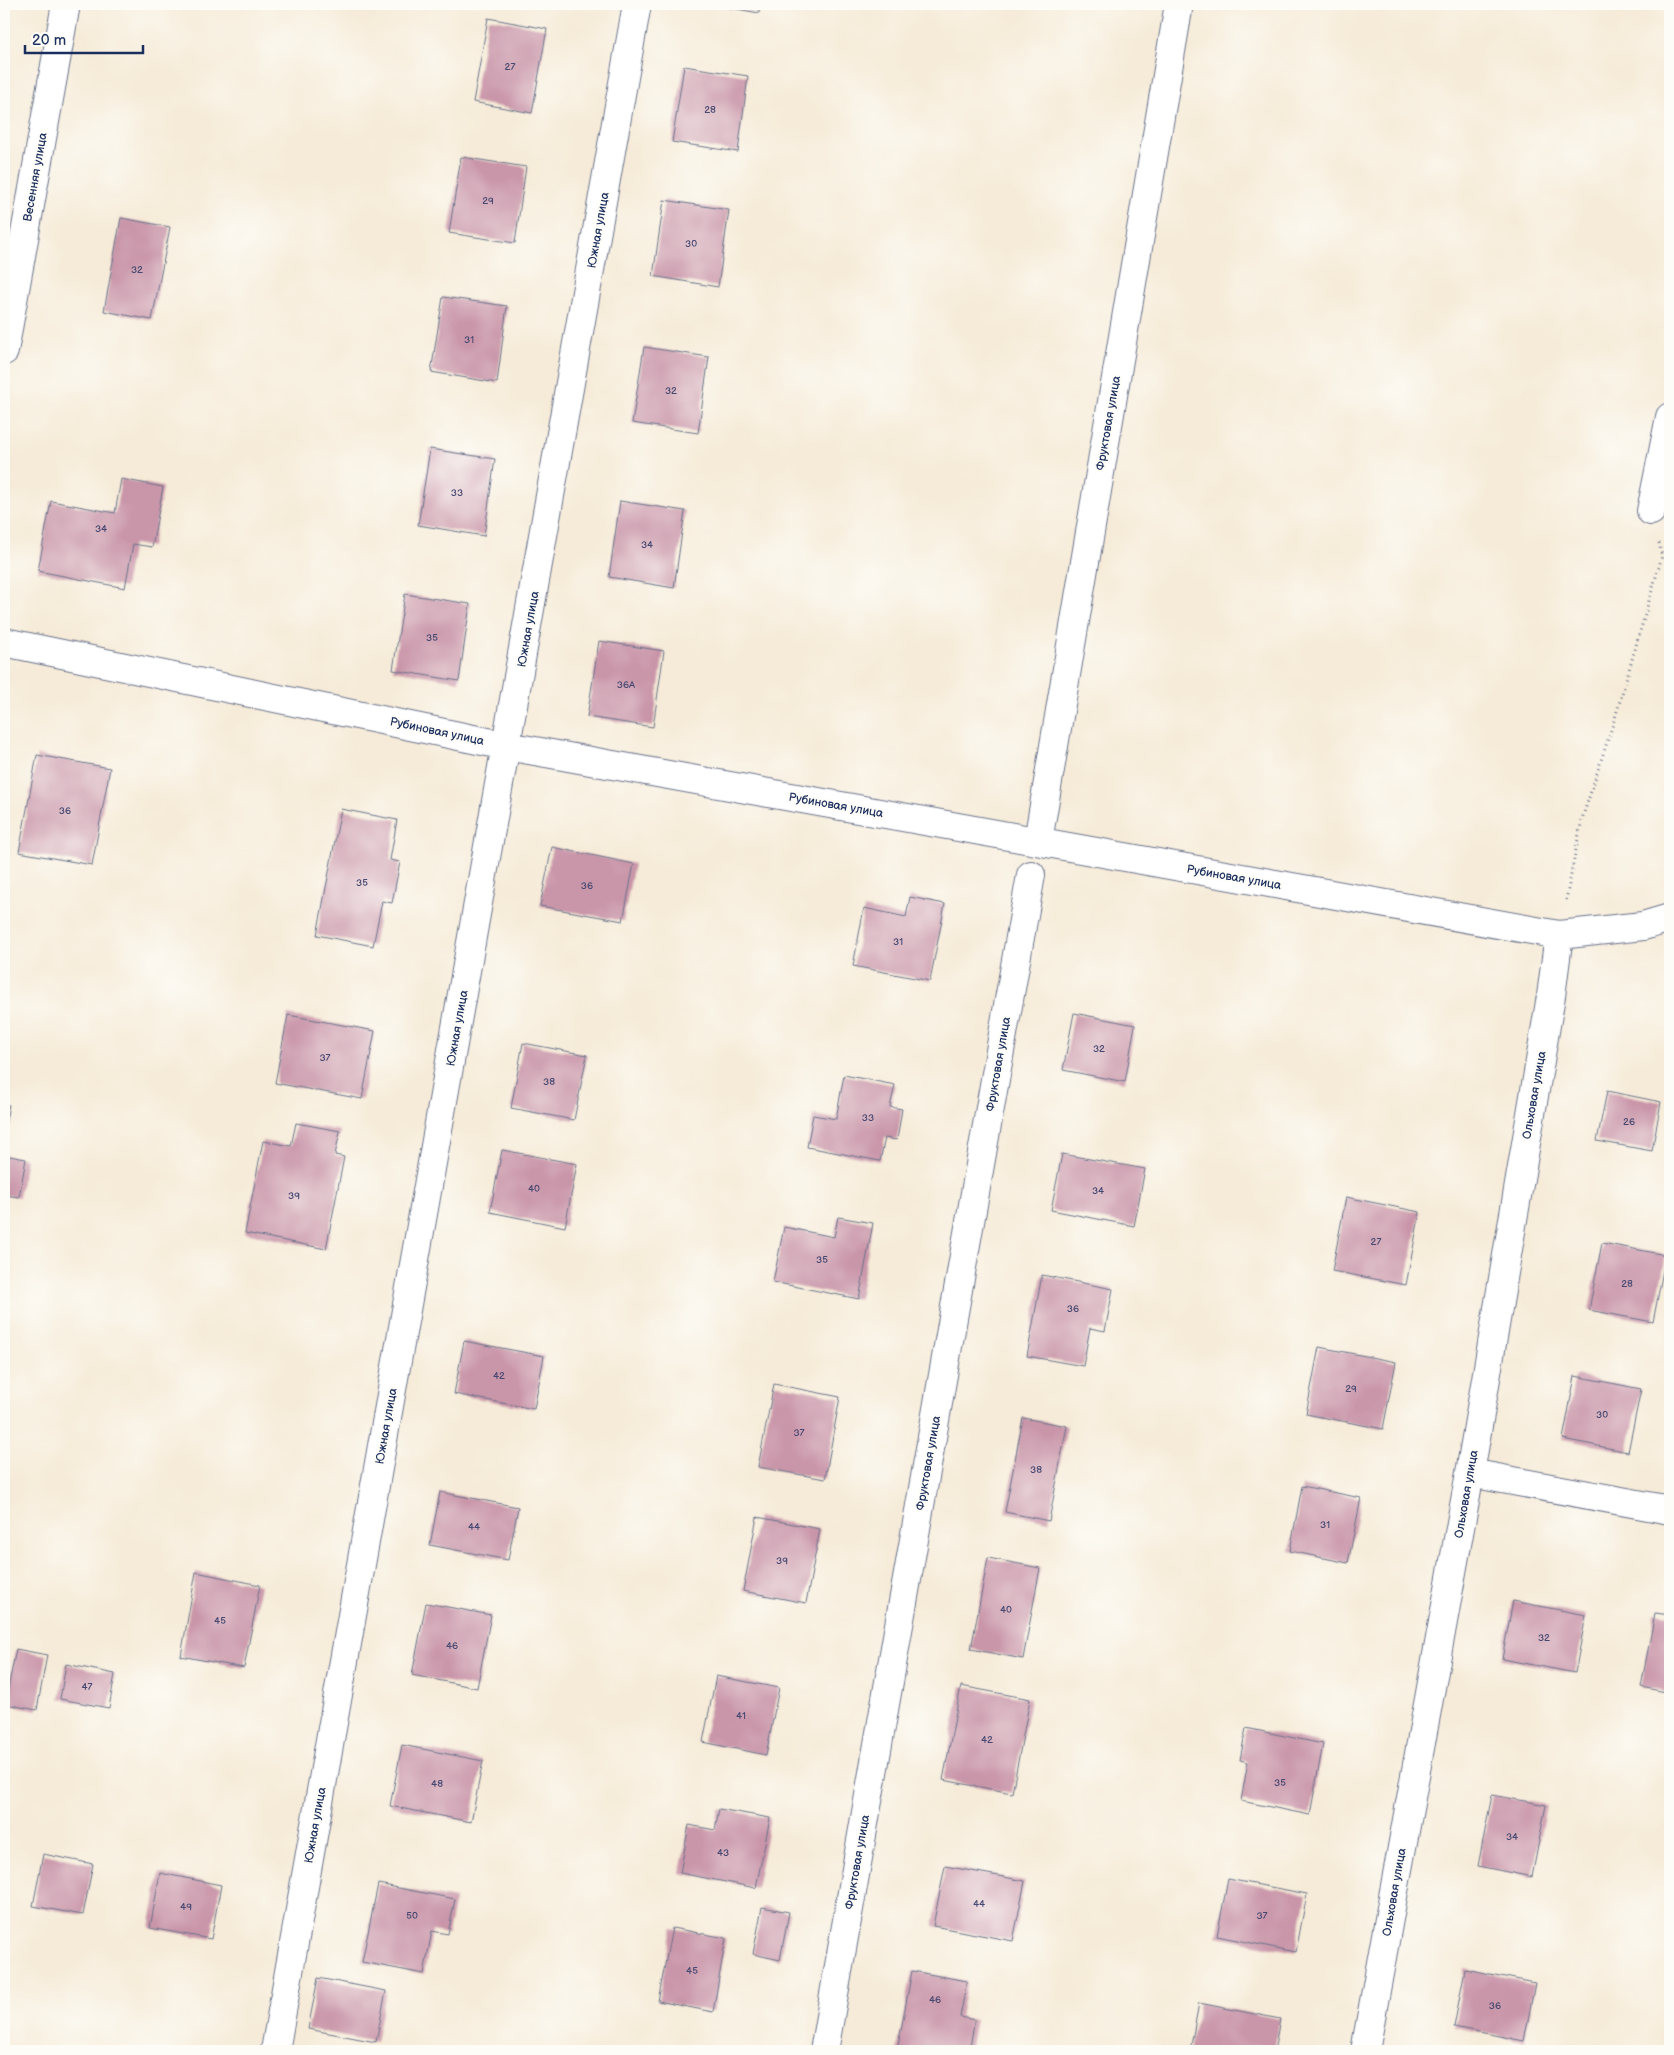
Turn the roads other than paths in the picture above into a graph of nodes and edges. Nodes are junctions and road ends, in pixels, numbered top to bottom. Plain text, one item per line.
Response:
1 (66, 4) edge
2 (637, 4) edge
3 (1178, 4) edge
4 (4, 351) edge
5 (1670, 417) edge
6 (1651, 511) road end
7 (4, 642) edge
8 (507, 746) junction
9 (1038, 842) junction
10 (1031, 875) dead end
11 (1670, 918) edge
12 (1559, 935) junction
13 (1470, 1473) junction
14 (1670, 1510) edge
15 (275, 2051) edge
16 (824, 2051) edge
17 (1365, 2051) edge

1 - 4 street, Весенняя улица
2 - 8 street, Южная улица
3 - 9 street, Фруктовая улица
5 - 6 street
7 - 8 street, Рубиновая улица
8 - 9 street, Рубиновая улица
8 - 15 street, Южная улица
9 - 12 street, Рубиновая улица
10 - 16 street, Фруктовая улица
11 - 12 street, Рубиновая улица
12 - 13 street, Ольховая улица
13 - 14 street
13 - 17 street, Ольховая улица

